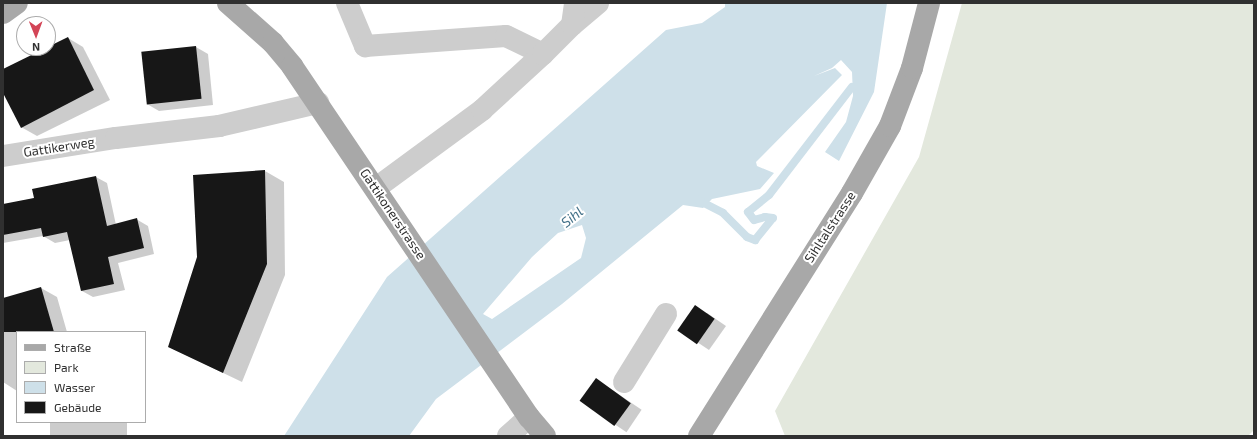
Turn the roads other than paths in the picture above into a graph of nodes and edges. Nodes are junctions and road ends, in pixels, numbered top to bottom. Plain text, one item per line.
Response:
1 (17, 3) edge
2 (228, 3) edge
3 (347, 3) edge
4 (575, 3) edge
5 (598, 3) edge
6 (929, 3) edge
7 (3, 13) edge
8 (572, 25) junction
9 (543, 54) junction
10 (318, 103) junction
11 (3, 156) edge
12 (376, 188) junction
13 (666, 314) dead end
14 (624, 382) dead end
15 (529, 417) junction
16 (508, 436) edge
17 (545, 436) edge
18 (699, 436) edge

1 - 7 main road
2 - 10 main road, Gattikonerstrasse
3 - 9 street
4 - 8 street
5 - 8 street
6 - 18 main road, Sihltalstrasse
8 - 9 street
9 - 12 street
10 - 11 street, Gattikerweg
10 - 12 main road, Gattikonerstrasse
12 - 15 main road, Gattikonerstrasse
13 - 14 street
15 - 16 street
15 - 17 main road, Gattikonerstrasse

